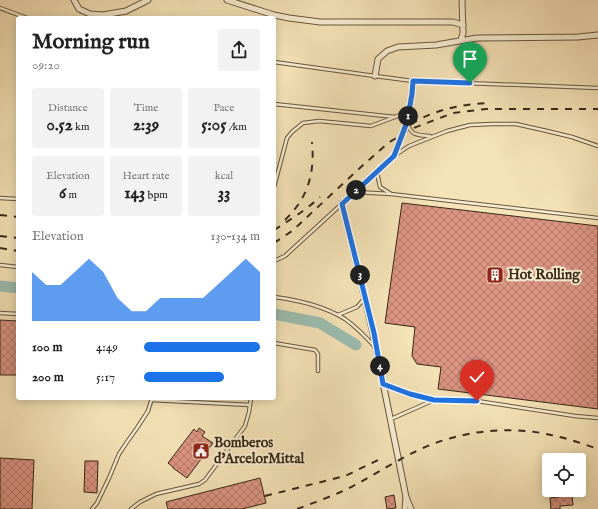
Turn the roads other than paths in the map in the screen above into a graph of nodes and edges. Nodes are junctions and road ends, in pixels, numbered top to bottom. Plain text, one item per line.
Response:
1 (74, 0) edge
2 (148, 0) edge
3 (226, 0) edge
4 (462, 0) edge
5 (0, 8) edge
6 (22, 16) edge
7 (463, 25) junction
8 (598, 35) edge
9 (461, 40) junction
10 (276, 62) edge
11 (375, 76) junction
12 (413, 81) junction
13 (598, 88) edge
14 (276, 104) edge
15 (409, 112) junction
16 (396, 117) junction
17 (407, 122) junction
18 (433, 136) junction
19 (598, 146) edge
20 (394, 156) junction
21 (377, 172) junction
22 (276, 178) edge
23 (355, 192) junction
24 (391, 194) junction
25 (0, 198) edge
26 (16, 200) edge
27 (342, 204) junction
28 (598, 218) edge
29 (276, 260) edge
30 (0, 265) edge
31 (16, 267) edge
32 (276, 296) edge
33 (365, 298) junction
34 (0, 313) edge
35 (16, 314) edge
36 (338, 316) junction
37 (276, 343) edge
38 (376, 348) junction
39 (318, 371) dead end
40 (383, 384) junction
41 (151, 400) edge
42 (168, 400) edge
43 (251, 400) edge
44 (434, 400) junction
45 (250, 405) junction
46 (598, 418) edge
47 (390, 420) junction
48 (406, 496) junction
49 (92, 509) edge
50 (131, 509) edge
51 (405, 509) edge
52 (411, 509) edge

1 - 2 street
3 - 7 street
4 - 7 street
5 - 6 lane
7 - 9 street
8 - 9 street
9 - 11 street
10 - 11 lane
11 - 12 lane
12 - 13 lane
12 - 15 lane
14 - 16 lane
15 - 16 lane
15 - 17 lane
16 - 22 lane
17 - 18 lane
17 - 20 lane
18 - 19 lane
18 - 20 lane
20 - 21 lane
21 - 23 lane
21 - 24 lane
23 - 24 lane
23 - 27 lane
24 - 28 lane
25 - 26 lane
27 - 29 lane
27 - 33 street
30 - 31 lane
32 - 36 lane
33 - 36 lane
33 - 38 street
34 - 35 lane
36 - 38 lane
37 - 39 lane
38 - 40 street
40 - 44 lane
40 - 47 street
41 - 49 lane
42 - 45 lane
43 - 45 lane
44 - 46 lane
44 - 47 lane
45 - 50 lane
47 - 48 street
48 - 51 street
48 - 52 street

